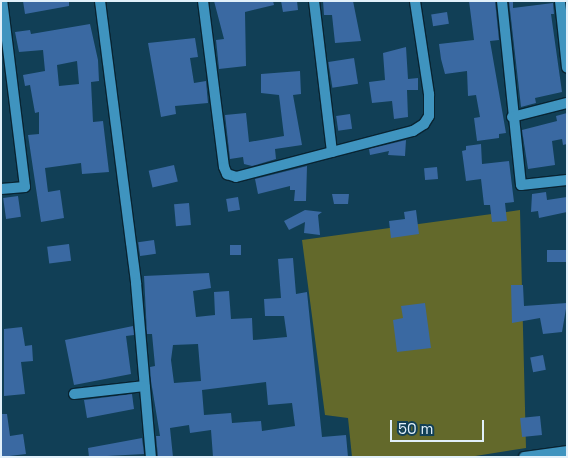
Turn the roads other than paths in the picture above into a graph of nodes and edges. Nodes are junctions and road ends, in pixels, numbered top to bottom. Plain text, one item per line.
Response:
1 (2, 1) edge
2 (100, 1) edge
3 (203, 1) edge
4 (314, 1) edge
5 (415, 1) edge
6 (502, 1) edge
7 (560, 1) edge
8 (567, 68) edge
9 (567, 103) edge
10 (512, 117) junction
11 (332, 152) junction
12 (567, 180) edge
13 (1, 189) edge
14 (145, 386) junction
15 (74, 394) dead end
16 (567, 451) edge
17 (151, 457) edge
18 (524, 457) edge

1 - 13 street
2 - 14 street
3 - 11 street
4 - 11 street
5 - 11 street
6 - 10 street
7 - 8 street
9 - 10 street
10 - 12 street
14 - 15 street
14 - 17 street
16 - 18 street

